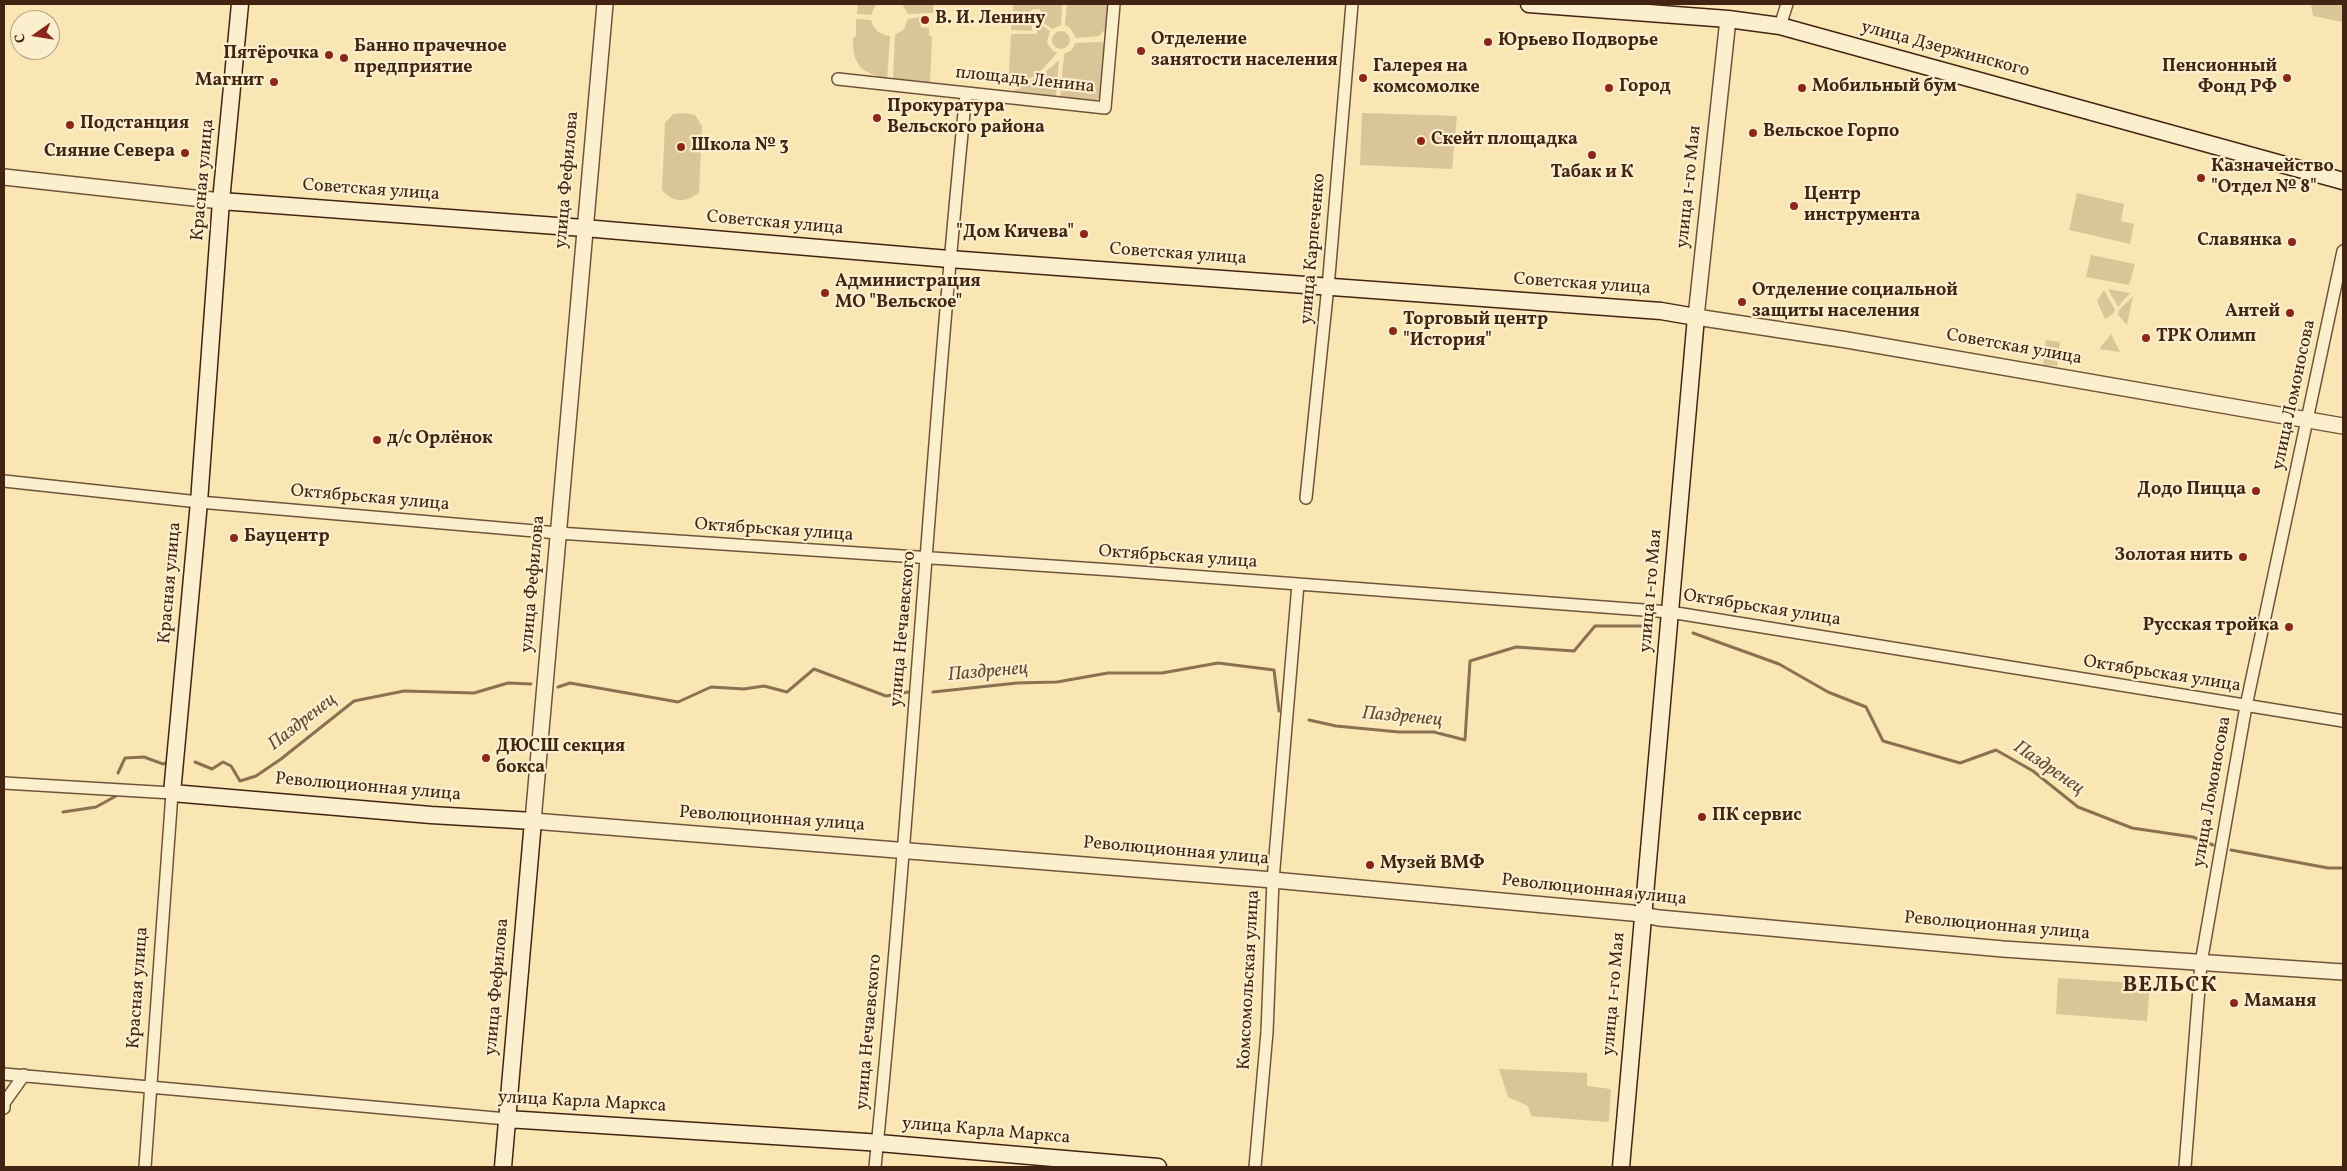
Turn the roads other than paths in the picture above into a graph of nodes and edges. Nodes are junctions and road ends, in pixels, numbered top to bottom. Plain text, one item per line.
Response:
1 (240, 4) edge
2 (605, 4) edge
3 (1114, 4) edge
4 (1352, 4) edge
5 (1529, 4) edge
6 (1787, 4) edge
7 (1728, 19) junction
8 (1780, 26) junction
9 (838, 79) dead end
10 (966, 93) junction
11 (4, 177) edge
12 (2343, 181) edge
13 (221, 201) junction
14 (584, 228) junction
15 (2343, 251) edge
16 (949, 259) junction
17 (1328, 286) junction
18 (1696, 317) junction
19 (2308, 418) junction
20 (2343, 426) edge
21 (4, 482) edge
22 (1306, 498) dead end
23 (199, 502) junction
24 (558, 533) junction
25 (928, 559) junction
26 (1298, 584) junction
27 (1670, 612) junction
28 (2246, 706) junction
29 (2343, 721) edge
30 (4, 783) edge
31 (172, 793) junction
32 (533, 821) junction
33 (903, 850) junction
34 (1273, 880) junction
35 (1642, 916) junction
36 (2201, 963) junction
37 (2343, 972) edge
38 (4, 1074) edge
39 (24, 1075) junction
40 (152, 1087) junction
41 (4, 1108) edge
42 (507, 1119) junction
43 (877, 1143) junction
44 (145, 1167) edge
45 (503, 1167) edge
46 (875, 1167) edge
47 (1158, 1167) edge
48 (1255, 1167) edge
49 (1621, 1167) edge
50 (2185, 1167) edge

1 - 13 main road, Красная улица
2 - 14 street, улица Фефилова
3 - 10 street, площадь Ленина
4 - 17 street, улица Карпеченко
5 - 7 main road, улица Дзержинского
6 - 8 street
7 - 8 main road, улица Дзержинского
7 - 18 street, улица 1-го Мая
8 - 12 main road, улица Дзержинского
9 - 10 street, площадь Ленина
10 - 16 street, улица Нечаевского
11 - 13 street, Советская улица
13 - 14 main road, Советская улица
13 - 23 main road, Красная улица
14 - 16 main road, Советская улица
14 - 24 street, улица Фефилова
15 - 19 street, улица Ломоносова
16 - 17 main road, Советская улица
16 - 25 street, улица Нечаевского
17 - 18 main road, Советская улица
17 - 22 street, улица Карпеченко
18 - 19 street, Советская улица
18 - 27 main road, улица 1-го Мая
19 - 20 street, Советская улица
19 - 28 street, улица Ломоносова
21 - 23 street, Октябрьская улица
23 - 24 street, Октябрьская улица
23 - 31 main road, Красная улица
24 - 25 street, Октябрьская улица
24 - 32 street, улица Фефилова
25 - 26 street, Октябрьская улица
25 - 33 street, улица Нечаевского
26 - 27 street, Октябрьская улица
26 - 34 street, Комсомольская улица
27 - 28 street, Октябрьская улица
27 - 35 main road, улица 1-го Мая
28 - 29 street, Октябрьская улица
28 - 36 street, улица Ломоносова
30 - 31 street, Революционная улица
31 - 32 main road, Революционная улица
31 - 40 street, Красная улица
32 - 33 street, Революционная улица
32 - 42 main road, улица Фефилова
33 - 34 street, Революционная улица
33 - 43 street, улица Нечаевского
34 - 35 street, Революционная улица
34 - 48 street, Комсомольская улица
35 - 36 street, Революционная улица
35 - 49 main road, улица 1-го Мая
36 - 37 street, Революционная улица
36 - 50 street, улица Ломоносова
38 - 39 street, улица Карла Маркса
39 - 40 street, улица Карла Маркса
39 - 41 street
40 - 42 street, улица Карла Маркса
40 - 44 street, Красная улица
42 - 43 main road, улица Карла Маркса
42 - 45 main road, улица Фефилова
43 - 46 street, улица Нечаевского
43 - 47 main road, улица Карла Маркса

